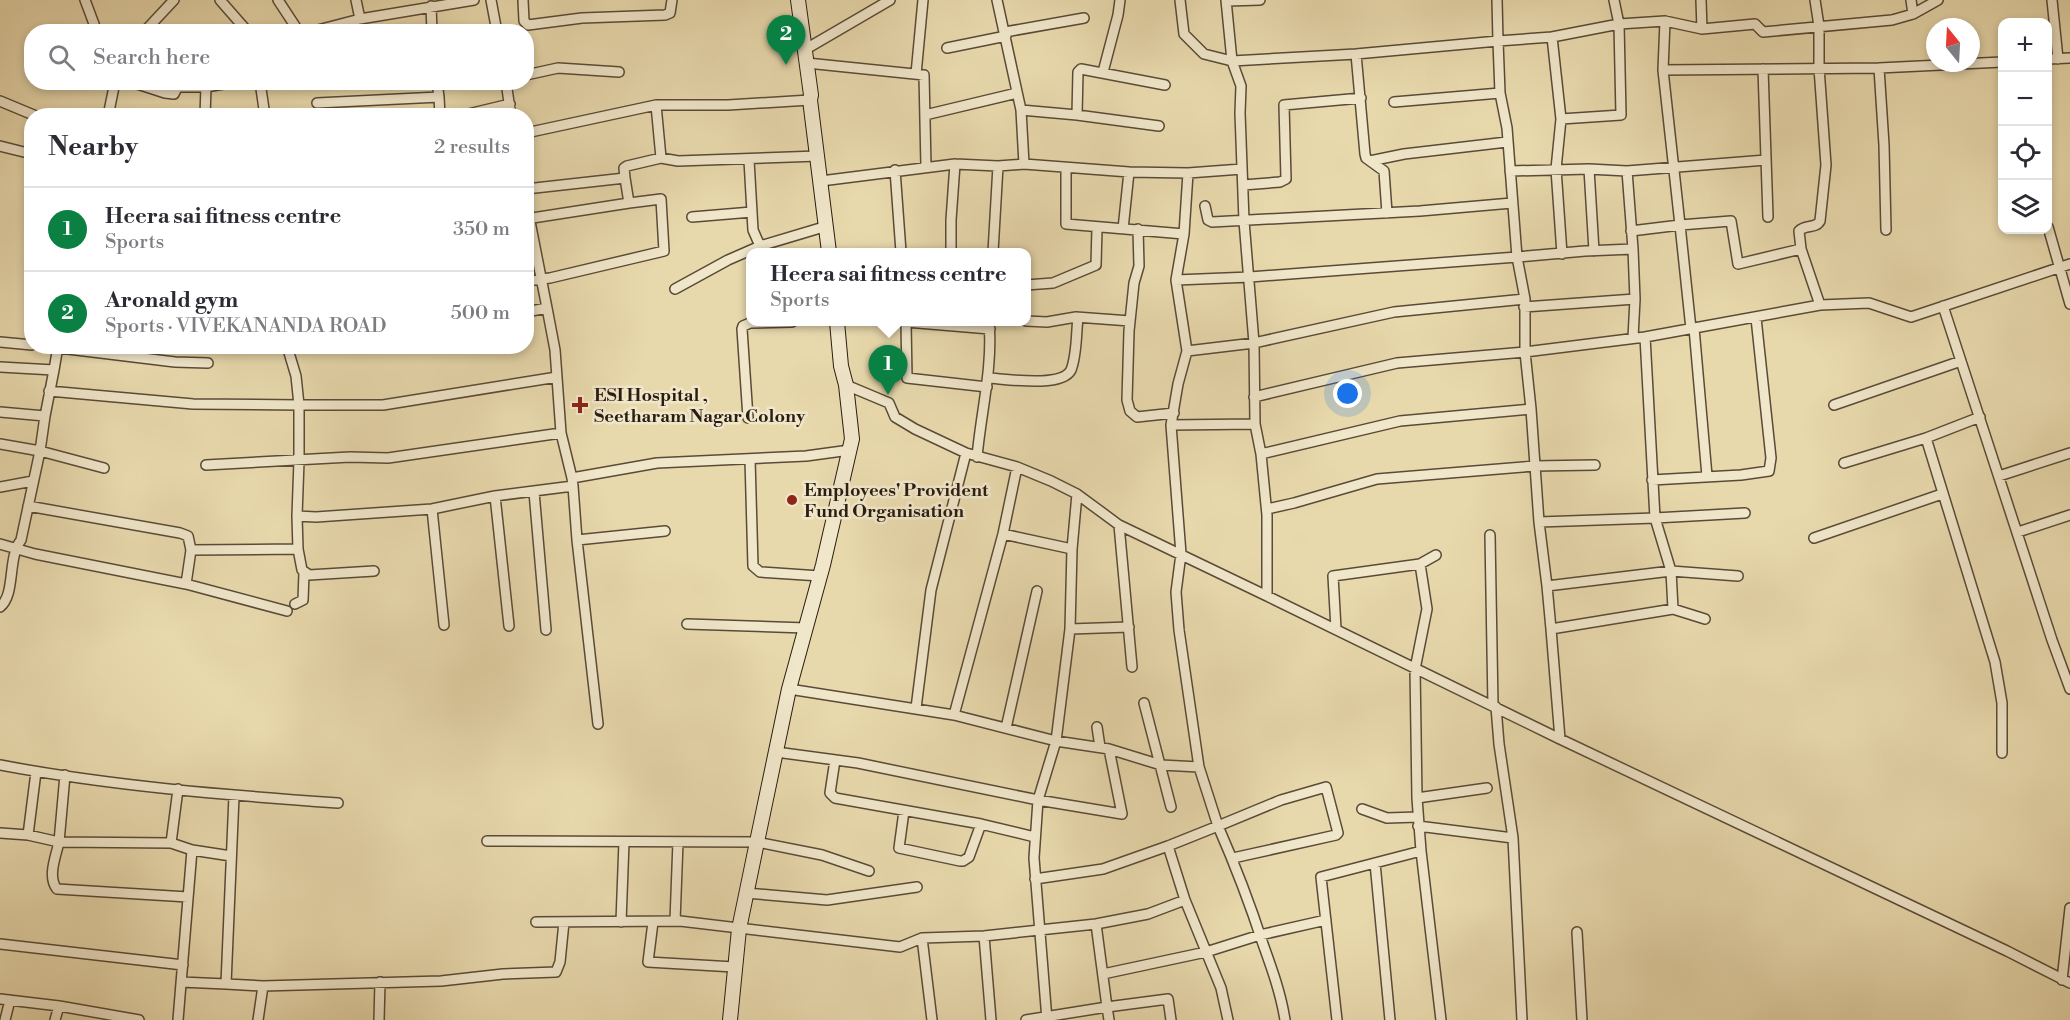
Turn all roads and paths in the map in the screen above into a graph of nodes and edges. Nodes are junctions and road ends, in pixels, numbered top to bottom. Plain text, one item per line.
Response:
1 (85, 0) edge
2 (174, 0) edge
3 (220, 0) edge
4 (278, 0) edge
5 (356, 0) edge
6 (474, 0) edge
7 (491, 0) edge
8 (524, 0) edge
9 (672, 0) edge
10 (798, 0) edge
11 (890, 0) edge
12 (923, 0) edge
13 (997, 0) edge
14 (1120, 0) edge
15 (1180, 0) edge
16 (1260, 0) edge
17 (1497, 0) edge
18 (1614, 0) edge
19 (1701, 0) edge
20 (1815, 0) edge
21 (1911, 0) edge
22 (1938, 0) edge
23 (2052, 0) edge
24 (1226, 1) edge
25 (418, 4) edge
26 (431, 6) junction
27 (1912, 14) junction
28 (1084, 18) dead end
29 (360, 19) junction
30 (1665, 21) junction
31 (94, 24) edge
32 (152, 24) edge
33 (241, 24) edge
34 (294, 24) edge
35 (341, 24) edge
36 (432, 24) edge
37 (496, 24) edge
38 (527, 24) edge
39 (534, 24) edge
40 (1619, 24) junction
41 (1819, 26) junction
42 (1702, 29) junction
43 (1005, 34) junction
44 (1552, 37) junction
45 (1498, 41) junction
46 (947, 48) dead end
47 (1356, 54) junction
48 (806, 56) junction
49 (2070, 58) edge
50 (2052, 59) edge
51 (2058, 59) junction
52 (1232, 61) junction
53 (1998, 62) edge
54 (1819, 68) junction
55 (1879, 68) junction
56 (1763, 69) junction
57 (1664, 70) junction
58 (619, 72) dead end
59 (1103, 72) junction
60 (534, 73) edge
61 (916, 74) junction
62 (1165, 85) dead end
63 (113, 90) edge
64 (156, 90) edge
65 (176, 90) edge
66 (206, 90) edge
67 (261, 90) edge
68 (438, 90) edge
69 (507, 90) edge
70 (1017, 93) junction
71 (1500, 93) junction
72 (439, 97) junction
73 (1361, 98) junction
74 (810, 100) junction
75 (0, 101) edge
76 (1394, 102) dead end
77 (317, 103) dead end
78 (510, 104) junction
79 (656, 105) junction
80 (110, 108) edge
81 (205, 108) edge
82 (264, 108) edge
83 (440, 108) edge
84 (493, 108) edge
85 (510, 108) edge
86 (1021, 110) junction
87 (24, 111) edge
88 (925, 112) junction
89 (1077, 115) junction
90 (1560, 118) junction
91 (1159, 126) dead end
92 (534, 131) edge
93 (1507, 142) junction
94 (0, 146) edge
95 (24, 152) edge
96 (818, 156) junction
97 (661, 158) junction
98 (749, 160) junction
99 (1766, 160) junction
100 (1370, 161) junction
101 (955, 164) junction
102 (1024, 164) junction
103 (998, 166) junction
104 (926, 167) junction
105 (1673, 167) junction
106 (1066, 168) junction
107 (1242, 169) junction
108 (1556, 169) junction
109 (1589, 169) junction
110 (895, 170) junction
111 (1510, 171) junction
112 (1627, 171) junction
113 (1129, 172) junction
114 (1188, 173) junction
115 (625, 178) junction
116 (821, 182) junction
117 (1243, 185) junction
118 (534, 188) edge
119 (629, 202) junction
120 (1512, 203) junction
121 (1205, 206) dead end
122 (752, 212) junction
123 (1387, 213) junction
124 (692, 217) dead end
125 (1768, 217) dead end
126 (534, 218) edge
127 (1244, 221) junction
128 (1680, 225) junction
129 (826, 226) junction
130 (1096, 228) junction
131 (1123, 229) junction
132 (1138, 229) junction
133 (1886, 230) dead end
134 (1631, 231) junction
135 (1184, 234) junction
136 (2050, 234) edge
137 (760, 246) junction
138 (755, 248) edge
139 (829, 248) edge
140 (901, 248) edge
141 (951, 248) edge
142 (993, 248) edge
143 (534, 249) edge
144 (1633, 249) junction
145 (1801, 249) junction
146 (1594, 251) junction
147 (746, 252) edge
148 (1562, 254) junction
149 (1517, 257) junction
150 (2070, 264) edge
151 (2058, 268) junction
152 (1250, 277) junction
153 (540, 279) junction
154 (534, 280) edge
155 (1176, 280) junction
156 (1031, 285) edge
157 (675, 289) dead end
158 (1635, 299) junction
159 (1524, 303) junction
160 (2070, 304) edge
161 (1820, 305) junction
162 (1943, 306) junction
163 (547, 308) junction
164 (534, 310) edge
165 (1078, 318) junction
166 (1756, 318) junction
167 (1031, 321) edge
168 (1130, 321) junction
169 (746, 325) edge
170 (837, 326) edge
171 (906, 326) edge
172 (989, 326) edge
173 (1693, 328) junction
174 (1633, 338) junction
175 (1645, 338) junction
176 (0, 342) edge
177 (24, 344) edge
178 (1254, 344) junction
179 (1187, 351) junction
180 (1525, 352) junction
181 (57, 354) edge
182 (111, 354) edge
183 (289, 354) edge
184 (1961, 361) junction
185 (208, 363) dead end
186 (0, 367) edge
187 (54, 370) junction
188 (556, 377) junction
189 (988, 383) junction
190 (846, 385) junction
191 (49, 391) junction
192 (1254, 398) junction
193 (299, 405) junction
194 (1834, 405) dead end
195 (1530, 409) junction
196 (0, 412) edge
197 (1174, 413) junction
198 (45, 416) junction
199 (1980, 417) junction
200 (748, 418) dead end
201 (1171, 424) junction
202 (1255, 424) junction
203 (561, 433) junction
204 (1926, 438) junction
205 (0, 444) edge
206 (849, 450) junction
207 (40, 452) junction
208 (966, 453) junction
209 (2070, 453) edge
210 (1261, 454) junction
211 (977, 457) junction
212 (750, 459) junction
213 (299, 461) junction
214 (1844, 463) dead end
215 (206, 465) dead end
216 (1595, 465) dead end
217 (1534, 466) junction
218 (1017, 467) junction
219 (105, 468) dead end
220 (1707, 476) junction
221 (1999, 476) junction
222 (1652, 480) junction
223 (33, 481) junction
224 (572, 482) junction
225 (0, 487) edge
226 (534, 492) junction
227 (1077, 494) junction
228 (1942, 494) junction
229 (495, 496) junction
230 (28, 506) junction
231 (1267, 508) junction
232 (432, 509) junction
233 (1745, 513) dead end
234 (2070, 515) edge
235 (297, 516) junction
236 (1655, 518) junction
237 (1539, 522) junction
238 (1119, 525) junction
239 (665, 531) dead end
240 (2018, 532) junction
241 (1003, 534) junction
242 (1490, 535) dead end
243 (1814, 537) dead end
244 (577, 540) junction
245 (0, 544) edge
246 (15, 547) junction
247 (298, 549) junction
248 (1072, 549) junction
249 (191, 550) junction
250 (1181, 554) junction
251 (1436, 555) dead end
252 (1419, 564) junction
253 (374, 571) dead end
254 (1671, 571) junction
255 (304, 573) junction
256 (820, 576) junction
257 (1738, 576) dead end
258 (186, 584) junction
259 (1547, 586) junction
260 (1037, 591) dead end
261 (1267, 596) junction
262 (295, 604) dead end
263 (0, 607) edge
264 (1673, 609) junction
265 (287, 611) dead end
266 (1705, 619) dead end
267 (687, 624) dead end
268 (444, 625) dead end
269 (509, 626) dead end
270 (1130, 627) junction
271 (806, 628) junction
272 (1070, 628) junction
273 (1336, 629) junction
274 (1551, 629) junction
275 (546, 630) dead end
276 (1132, 666) dead end
277 (1414, 669) junction
278 (789, 688) junction
279 (2070, 689) edge
280 (1144, 703) dead end
281 (1495, 706) junction
282 (916, 708) junction
283 (954, 715) junction
284 (598, 724) dead end
285 (1097, 727) dead end
286 (1006, 729) junction
287 (1560, 739) junction
288 (1056, 741) junction
289 (1104, 748) junction
290 (776, 752) junction
291 (2002, 753) dead end
292 (835, 760) junction
293 (0, 765) edge
294 (1161, 765) junction
295 (1199, 767) junction
296 (36, 772) junction
297 (65, 775) junction
298 (1487, 788) dead end
299 (178, 789) junction
300 (234, 796) junction
301 (1417, 798) junction
302 (1038, 800) junction
303 (338, 803) dead end
304 (1171, 807) dead end
305 (1362, 809) dead end
306 (904, 811) junction
307 (1418, 821) junction
308 (981, 824) junction
309 (1218, 826) junction
310 (0, 833) edge
311 (28, 835) junction
312 (1035, 837) junction
313 (1513, 838) junction
314 (59, 842) junction
315 (487, 842) dead end
316 (624, 842) junction
317 (678, 842) junction
318 (757, 842) junction
319 (171, 843) junction
320 (1168, 846) junction
321 (192, 850) junction
322 (1421, 850) junction
323 (231, 856) junction
324 (1233, 858) junction
325 (1374, 864) junction
326 (869, 871) dead end
327 (1035, 879) junction
328 (917, 887) dead end
329 (746, 894) junction
330 (188, 897) junction
331 (1185, 900) junction
332 (2070, 908) edge
333 (1326, 920) junction
334 (675, 921) junction
335 (537, 922) dead end
336 (564, 922) junction
337 (621, 922) junction
338 (653, 922) junction
339 (1096, 924) junction
340 (739, 929) junction
341 (1038, 931) junction
342 (1577, 932) dead end
343 (1260, 935) junction
344 (984, 936) junction
345 (922, 938) junction
346 (0, 944) edge
347 (1206, 952) junction
348 (183, 965) junction
349 (734, 967) junction
350 (1103, 974) junction
351 (181, 982) junction
352 (380, 982) junction
353 (2066, 982) edge
354 (226, 984) junction
355 (263, 986) junction
356 (5, 999) edge
357 (59, 1006) junction
358 (1107, 1007) junction
359 (116, 1018) edge
360 (1047, 1018) edge
361 (5, 1020) edge
362 (55, 1020) edge
363 (140, 1020) edge
364 (178, 1020) edge
365 (258, 1020) edge
366 (379, 1020) edge
367 (730, 1020) edge
368 (932, 1020) edge
369 (992, 1020) edge
370 (1026, 1020) edge
371 (1109, 1020) edge
372 (1171, 1020) edge
373 (1228, 1020) edge
374 (1285, 1020) edge
375 (1337, 1020) edge
376 (1390, 1020) edge
377 (1441, 1020) edge
378 (1522, 1020) edge
379 (1582, 1020) edge

1 - 31 street
2 - 32 street
3 - 33 street
4 - 34 street
5 - 29 street
6 - 26 street
7 - 37 street
8 - 38 street
9 - 39 street
10 - 48 street
11 - 48 street
12 - 61 street
13 - 43 street
14 - 59 street
15 - 52 street
16 - 24 street
17 - 45 street
18 - 40 street
19 - 42 street
20 - 41 street
21 - 27 street
22 - 27 street
23 - 51 street
24 - 52 street
25 - 26 street
25 - 29 street
26 - 36 street
27 - 41 street
28 - 43 street
29 - 35 street
30 - 40 street
30 - 42 street
30 - 57 street
40 - 44 street
40 - 90 street
41 - 42 street
41 - 54 street
43 - 46 street
43 - 70 street
44 - 45 street
44 - 90 street
45 - 47 street
45 - 71 street
47 - 52 street
47 - 73 street
48 - 61 street
48 - 74 street
49 - 51 street
50 - 51 street
52 - 107 street
53 - 55 street
54 - 55 street
54 - 56 street
54 - 145 street
55 - 133 street
56 - 57 street
56 - 99 street
57 - 105 street
58 - 60 street
59 - 62 street
59 - 89 street
61 - 88 street
63 - 80 street
64 - 65 street
66 - 81 street
67 - 82 street
68 - 72 street
69 - 78 street
70 - 86 street
70 - 88 street
71 - 76 street
71 - 93 street
72 - 77 street
72 - 83 street
73 - 100 street
73 - 117 street
74 - 79 street
74 - 96 street
75 - 87 street
78 - 84 street
78 - 85 street
79 - 92 street
79 - 97 street
86 - 89 street
86 - 102 street
88 - 104 street
89 - 91 street
90 - 108 street
93 - 100 street
93 - 111 street
94 - 95 street
96 - 98 street
96 - 116 street
97 - 98 street
97 - 115 street
98 - 122 street
99 - 105 street
99 - 125 street
100 - 123 street
101 - 103 street
101 - 104 street
101 - 141 street
102 - 103 street
102 - 106 street
103 - 142 street
104 - 110 street
105 - 112 street
105 - 128 street
106 - 113 street
106 - 130 street
107 - 114 street
107 - 117 street
108 - 109 street
108 - 111 street
108 - 148 street
109 - 112 street
109 - 146 street
110 - 116 street
110 - 140 street
111 - 120 street
112 - 134 street
113 - 114 street
113 - 131 street
114 - 135 street
115 - 118 street
115 - 119 street
116 - 129 street
117 - 127 street
119 - 126 street
119 - 153 street
120 - 123 street
120 - 149 street
121 - 127 street
122 - 124 street
122 - 137 street
123 - 127 street
127 - 152 street
128 - 134 street
128 - 145 street
128 - 173 street
129 - 137 street
129 - 139 street
130 - 131 street
130 - 156 street
131 - 132 street
132 - 135 street
132 - 168 street
134 - 144 street
135 - 155 street
136 - 151 street
137 - 138 street
143 - 153 street
144 - 146 street
144 - 158 street
145 - 161 street
146 - 148 street
147 - 157 street
148 - 149 street
149 - 152 street
149 - 159 street
150 - 151 street
151 - 160 street
151 - 162 street
152 - 155 street
152 - 178 street
153 - 154 street
153 - 163 street
155 - 179 street
158 - 159 street
158 - 174 street
159 - 178 street
159 - 180 street
161 - 162 street
161 - 166 street
162 - 184 street
163 - 164 street
163 - 188 street
165 - 167 street
165 - 168 street
165 - 189 street
166 - 173 street
166 - 220 street
168 - 197 street
169 - 200 street
170 - 190 street
171 - 189 street
172 - 189 street
173 - 175 street
173 - 220 street
174 - 175 street
174 - 180 street
175 - 222 street
176 - 177 street
178 - 179 street
178 - 192 street
179 - 197 street
180 - 192 street
180 - 195 street
181 - 187 street
182 - 185 street
183 - 193 street
184 - 194 street
184 - 199 street
186 - 187 street
187 - 191 street
188 - 193 street
188 - 203 street
189 - 211 street
190 - 206 street
190 - 208 street
191 - 193 street
191 - 198 street
192 - 202 street
193 - 213 street
195 - 210 street
195 - 217 street
196 - 198 street
197 - 201 street
198 - 207 street
199 - 204 street
199 - 221 street
201 - 202 street
201 - 250 street
202 - 210 street
203 - 213 street
203 - 224 street
204 - 214 street
204 - 228 street
205 - 207 street
206 - 212 street
206 - 256 street
207 - 219 street
207 - 223 street
208 - 211 street
208 - 282 street
209 - 221 street
210 - 231 street
211 - 218 street
212 - 224 street
212 - 256 street
213 - 215 street
213 - 235 street
216 - 217 street
217 - 231 street
217 - 237 street
218 - 227 street
218 - 241 street
220 - 222 street
221 - 240 street
222 - 236 street
223 - 225 street
223 - 230 street
224 - 226 street
224 - 244 street
226 - 229 street
226 - 275 street
227 - 238 street
227 - 248 street
228 - 243 street
228 - 291 street
229 - 232 street
229 - 269 street
230 - 246 street
230 - 249 street
231 - 261 street
232 - 235 street
232 - 268 street
233 - 236 street
234 - 240 street
235 - 247 street
236 - 237 street
236 - 254 street
237 - 259 street
238 - 250 street
238 - 270 street
239 - 244 street
240 - 279 street
241 - 248 street
241 - 283 street
242 - 281 street
244 - 284 street
245 - 246 street
246 - 258 street
246 - 263 street
247 - 249 street
247 - 255 street
248 - 272 street
249 - 258 street
250 - 261 street
250 - 295 street
251 - 252 street
252 - 273 street
252 - 277 street
253 - 255 street
254 - 257 street
254 - 259 street
254 - 264 street
255 - 262 street
256 - 271 street
258 - 265 street
259 - 274 street
260 - 286 street
261 - 273 street
264 - 266 street
264 - 274 street
267 - 271 street
270 - 272 street
270 - 276 street
271 - 278 street
272 - 288 street
273 - 277 street
274 - 287 street
277 - 281 street
277 - 301 street
278 - 282 street
278 - 290 street
280 - 294 street
281 - 287 street
281 - 313 street
282 - 283 street
283 - 286 street
285 - 289 street
286 - 288 street
287 - 353 street
288 - 289 street
288 - 302 street
289 - 294 street
289 - 302 street
290 - 292 street
290 - 318 street
292 - 302 street
292 - 306 street
293 - 296 street
294 - 295 street
294 - 304 street
295 - 309 street
296 - 297 street
296 - 311 street
297 - 299 street
297 - 314 street
298 - 301 street
299 - 300 street
299 - 319 street
300 - 303 street
300 - 323 street
301 - 307 street
302 - 312 street
305 - 307 street
306 - 308 street
306 - 308 street
307 - 313 street
307 - 322 street
308 - 312 street
309 - 320 street
309 - 324 street
309 - 324 street
310 - 311 street
311 - 314 street
312 - 327 street
313 - 378 street
314 - 319 street
314 - 330 street
315 - 316 street
316 - 317 street
316 - 337 street
317 - 318 street
317 - 334 street
318 - 326 street
318 - 329 street
319 - 321 street
320 - 327 street
320 - 331 street
321 - 323 street
321 - 330 street
322 - 325 street
322 - 377 street
323 - 354 street
324 - 343 street
325 - 333 street
325 - 376 street
327 - 341 street
328 - 329 street
329 - 340 street
330 - 348 street
331 - 339 street
331 - 347 street
332 - 353 street
333 - 343 street
333 - 375 street
334 - 338 street
334 - 340 street
335 - 336 street
336 - 337 street
336 - 352 street
337 - 338 street
338 - 349 street
339 - 341 street
339 - 350 street
340 - 345 street
340 - 349 street
341 - 344 street
341 - 360 street
342 - 379 street
343 - 347 street
343 - 374 street
344 - 345 street
344 - 369 street
345 - 368 street
346 - 348 street
347 - 350 street
347 - 373 street
348 - 351 street
349 - 367 street
350 - 358 street
351 - 354 street
351 - 364 street
352 - 355 street
352 - 366 street
354 - 355 street
355 - 365 street
356 - 357 street
356 - 361 street
357 - 359 street
357 - 362 street
358 - 360 street
358 - 371 street
358 - 372 street
359 - 363 street
360 - 370 street

